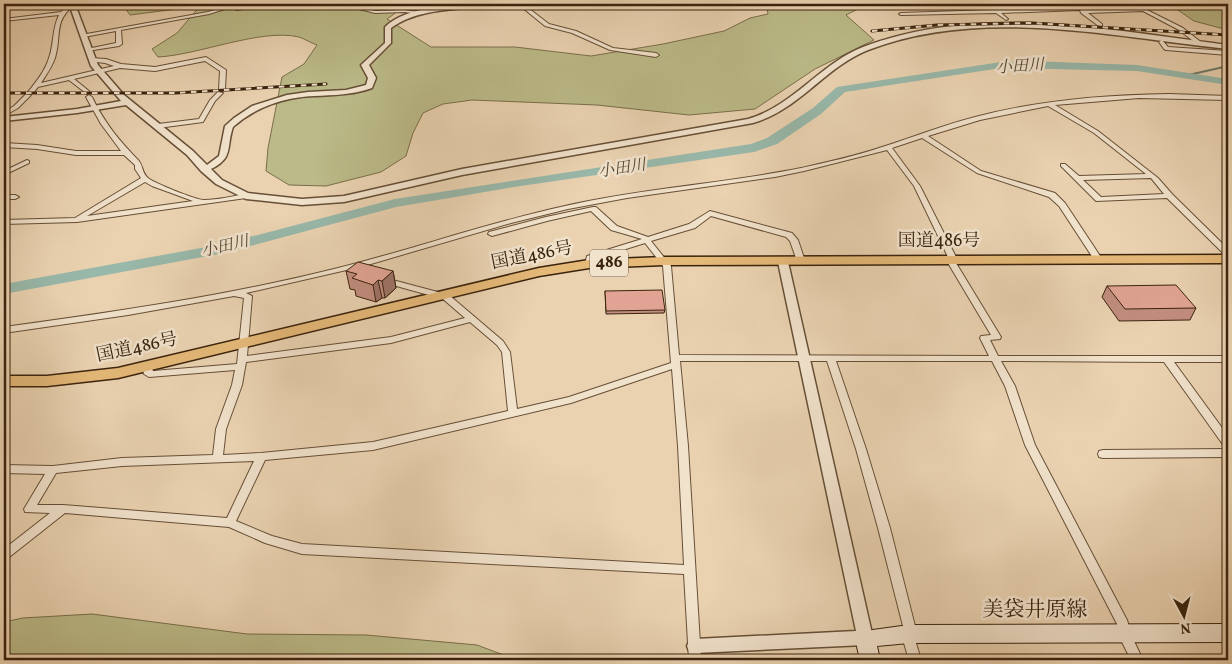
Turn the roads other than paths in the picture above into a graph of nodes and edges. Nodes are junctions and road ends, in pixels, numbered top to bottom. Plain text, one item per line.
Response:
1 (72, 4) edge
2 (239, 4) edge
3 (248, 4) edge
4 (276, 4) edge
5 (318, 4) edge
6 (484, 4) edge
7 (520, 4) edge
8 (988, 4) edge
9 (1072, 4) edge
10 (1132, 4) edge
11 (1145, 10) junction
12 (996, 11) junction
13 (1082, 11) junction
14 (63, 12) junction
15 (423, 13) junction
16 (901, 14) dead end
17 (4, 20) edge
18 (1006, 20) dead end
19 (118, 29) junction
20 (1105, 29) junction
21 (84, 35) junction
22 (1162, 42) dead end
23 (1199, 44) junction
24 (1228, 47) edge
25 (98, 48) junction
26 (89, 50) junction
27 (1228, 53) edge
28 (656, 55) dead end
29 (92, 60) junction
30 (104, 60) junction
31 (120, 66) junction
32 (98, 72) junction
33 (71, 79) junction
34 (35, 86) junction
35 (1228, 98) edge
36 (127, 102) junction
37 (1049, 104) junction
38 (94, 108) junction
39 (4, 114) edge
40 (4, 119) edge
41 (158, 126) junction
42 (923, 136) junction
43 (6, 147) edge
44 (888, 147) junction
45 (124, 153) junction
46 (27, 162) dead end
47 (1063, 165) dead end
48 (204, 170) junction
49 (4, 173) edge
50 (1152, 176) junction
51 (1077, 178) junction
52 (145, 179) junction
53 (246, 196) junction
54 (1169, 196) junction
55 (4, 198) edge
56 (15, 198) dead end
57 (609, 199) junction
58 (203, 203) junction
59 (568, 206) junction
60 (592, 208) junction
61 (78, 220) junction
62 (4, 222) edge
63 (492, 230) junction
64 (648, 240) junction
65 (1228, 253) edge
66 (1098, 259) junction
67 (1228, 259) edge
68 (952, 260) junction
69 (664, 261) junction
70 (801, 261) junction
71 (783, 262) junction
72 (589, 264) junction
73 (344, 269) junction
74 (236, 293) junction
75 (441, 296) junction
76 (471, 319) junction
77 (4, 330) edge
78 (244, 343) junction
79 (830, 358) junction
80 (996, 358) junction
81 (805, 359) junction
82 (1167, 359) junction
83 (1228, 359) edge
84 (675, 362) junction
85 (242, 364) junction
86 (147, 366) junction
87 (4, 381) edge
88 (513, 413) junction
89 (1228, 443) edge
90 (1228, 453) edge
91 (1103, 454) dead end
92 (218, 457) junction
93 (261, 457) junction
94 (4, 469) edge
95 (53, 470) junction
96 (63, 509) junction
97 (230, 523) junction
98 (4, 555) edge
99 (690, 570) junction
100 (1125, 633) junction
101 (1228, 633) edge
102 (909, 634) junction
103 (865, 638) junction
104 (695, 653) edge
105 (870, 660) edge
106 (915, 660) edge
107 (1137, 660) edge

1 - 14 street
1 - 21 street
2 - 19 street
3 - 4 street
5 - 15 street
6 - 15 street
7 - 28 street
8 - 12 street
9 - 13 street
10 - 11 street
11 - 13 street
11 - 23 street
12 - 13 street
12 - 16 street
12 - 18 street
13 - 20 street
14 - 17 street
14 - 34 street
15 - 48 street
19 - 21 street
19 - 25 street
20 - 23 street
20 - 53 street
21 - 26 street
22 - 27 street
23 - 24 street
25 - 26 street
25 - 30 street
26 - 29 street
29 - 30 street
29 - 32 street
30 - 31 street
31 - 32 street
31 - 41 street
32 - 33 street
32 - 36 street
33 - 34 street
33 - 38 street
34 - 39 street
35 - 37 street
36 - 38 street
36 - 41 street
37 - 42 street
37 - 50 street
38 - 40 street
38 - 45 street
41 - 48 street
42 - 44 street
42 - 66 street
43 - 45 street
44 - 57 street
44 - 68 street
45 - 52 street
46 - 49 street
47 - 51 street
48 - 53 street
50 - 51 street
50 - 54 street
51 - 54 street
52 - 58 street
52 - 61 street
53 - 58 street
54 - 65 street
55 - 56 street
57 - 59 street
57 - 60 street
58 - 61 street
59 - 60 street
59 - 63 street
60 - 63 street
60 - 64 street
61 - 62 street
63 - 73 street
64 - 69 street
64 - 70 street
64 - 72 street
66 - 67 highway, 国道486号 / 486
66 - 68 highway, 国道486号 / 486
68 - 70 highway, 国道486号 / 486
68 - 80 street
69 - 71 highway, 国道486号 / 486
69 - 72 highway, 国道486号 / 486
69 - 84 street
70 - 71 highway, 国道486号 / 486
71 - 81 street
72 - 75 highway, 国道486号 / 486
73 - 74 street
73 - 75 street
74 - 77 street
74 - 78 street
75 - 76 street
75 - 78 highway, 国道486号 / 486
76 - 85 street
76 - 88 street
78 - 85 street
78 - 86 highway, 国道486号 / 486
79 - 80 street
79 - 81 street
79 - 102 street
80 - 82 street
80 - 100 street
81 - 84 street
81 - 103 street
82 - 83 street
82 - 89 street
84 - 88 street
84 - 99 street
85 - 86 street
85 - 92 street
86 - 87 highway, 国道486号 / 486
88 - 93 street
90 - 91 street
92 - 93 street
92 - 95 street
93 - 97 street
94 - 95 street
95 - 96 street
96 - 97 street
96 - 98 street
97 - 99 street
99 - 104 street
100 - 101 main road, 美袋井原線
100 - 102 main road, 美袋井原線
100 - 107 street
102 - 103 main road, 美袋井原線
102 - 106 street
103 - 104 street
103 - 105 main road

